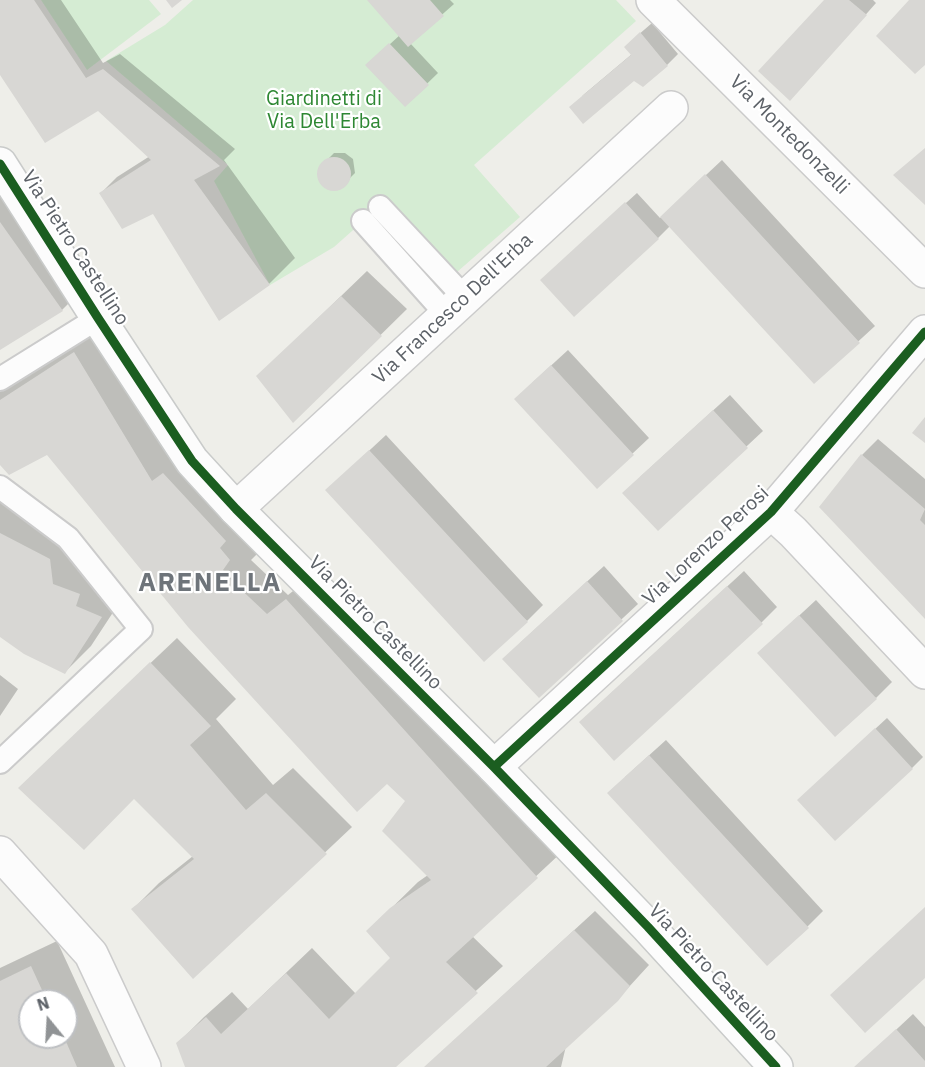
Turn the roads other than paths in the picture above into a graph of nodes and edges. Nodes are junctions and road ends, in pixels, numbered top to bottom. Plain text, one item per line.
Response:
1 (653, 0) edge
2 (671, 108) dead end
3 (0, 164) edge
4 (371, 214) dead end
5 (925, 271) edge
6 (456, 307) junction
7 (98, 318) junction
8 (925, 332) edge
9 (0, 379) edge
10 (0, 487) edge
11 (236, 509) junction
12 (771, 512) junction
13 (925, 672) edge
14 (0, 762) edge
15 (494, 767) junction
16 (0, 853) edge
17 (144, 1067) edge
18 (775, 1067) edge

1 - 5 street, Via Montedonzelli
2 - 6 street, Via Francesco Dell'Erba
3 - 7 street, Via Pietro Castellino
4 - 6 lane
6 - 11 street, Via Francesco Dell'Erba
7 - 9 lane
7 - 11 street, Via Pietro Castellino
8 - 12 street, Via Lorenzo Perosi
10 - 14 lane
11 - 15 street, Via Pietro Castellino
12 - 13 street
12 - 15 street, Via Lorenzo Perosi
15 - 18 street, Via Pietro Castellino
16 - 17 street

